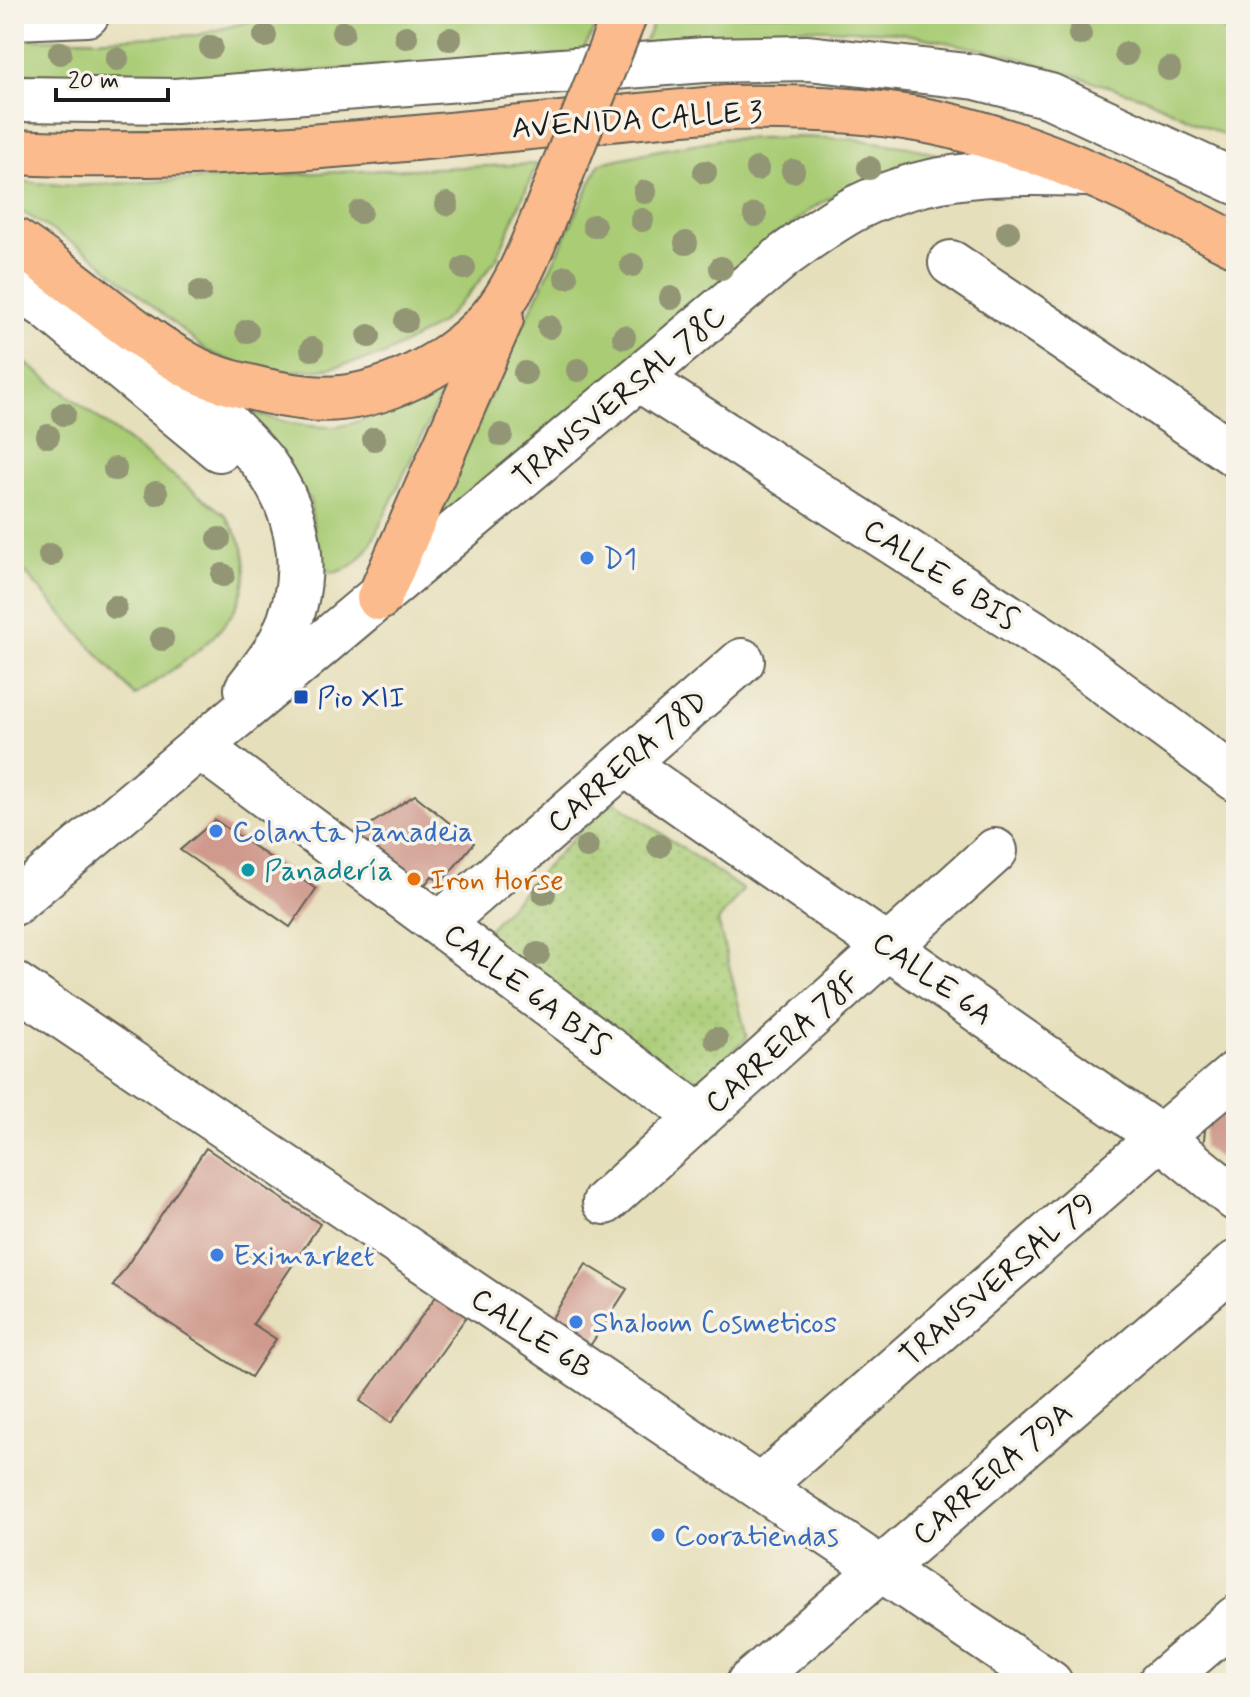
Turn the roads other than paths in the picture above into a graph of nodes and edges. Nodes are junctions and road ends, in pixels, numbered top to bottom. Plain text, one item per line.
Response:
1 (87, 14) edge
2 (625, 15) edge
3 (14, 17) edge
4 (14, 99) edge
5 (14, 152) edge
6 (1093, 174) junction
7 (1236, 182) edge
8 (14, 240) edge
9 (1236, 245) edge
10 (951, 263) dead end
11 (520, 276) junction
12 (14, 285) edge
13 (152, 344) junction
14 (639, 379) junction
15 (1236, 455) edge
16 (300, 549) junction
17 (379, 598) junction
18 (742, 661) dead end
19 (201, 748) junction
20 (625, 764) junction
21 (1236, 779) edge
22 (995, 851) dead end
23 (17, 894) edge
24 (440, 924) junction
25 (889, 947) junction
26 (14, 984) edge
27 (1236, 1073) edge
28 (700, 1117) junction
29 (1160, 1137) junction
30 (1236, 1199) edge
31 (605, 1202) dead end
32 (1236, 1263) edge
33 (760, 1487) junction
34 (881, 1569) junction
35 (1236, 1618) edge
36 (749, 1683) edge
37 (1050, 1683) edge
38 (1160, 1683) edge

1 - 3 street
2 - 11 main road, bridge
4 - 7 street
5 - 6 main road, AVENIDA CALLE 3
6 - 9 main road, AVENIDA CALLE 3
6 - 14 street, TRANSVERSAL 78C
8 - 13 main road
10 - 15 street
11 - 13 main road
11 - 17 main road
12 - 16 street
13 - 16 street, TRANSVERSAL 78C
14 - 17 street, TRANSVERSAL 78C
14 - 21 street, CALLE 6 BIS
16 - 19 street, TRANSVERSAL 78C
17 - 19 street, TRANSVERSAL 78C
18 - 20 street, CARRERA 78D
19 - 23 street, TRANSVERSAL 78C
19 - 24 street, CALLE 6A BIS
20 - 24 street, CARRERA 78D
20 - 25 street, CALLE 6A
22 - 25 street, CARRERA 78F
24 - 28 street, CALLE 6A BIS
25 - 28 street, CARRERA 78F
25 - 29 street, CALLE 6A
26 - 33 street, CALLE 6B
27 - 29 street, TRANSVERSAL 79
28 - 31 street, CARRERA 78F
29 - 30 street, CALLE 6A
29 - 33 street, TRANSVERSAL 79
32 - 34 street, CARRERA 79A
33 - 34 street, CALLE 6B
34 - 36 street, CARRERA 79A
34 - 37 street, CALLE 6B
35 - 38 street

